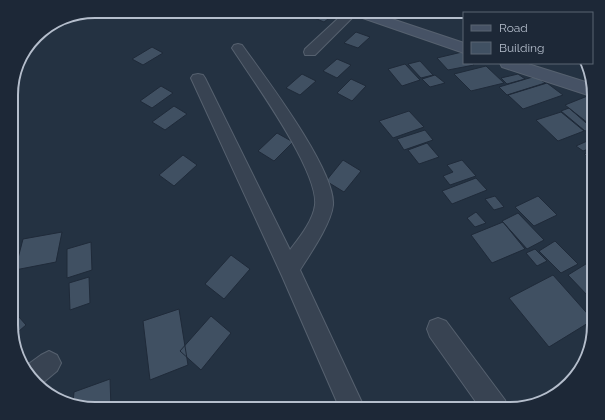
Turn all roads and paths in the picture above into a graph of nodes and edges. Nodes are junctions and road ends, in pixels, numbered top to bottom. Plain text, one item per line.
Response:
1 (346, 18) edge
2 (377, 18) edge
3 (238, 48) dead end
4 (463, 48) edge
5 (310, 52) dead end
6 (511, 64) edge
7 (198, 78) dead end
8 (587, 88) edge
9 (289, 269) junction
10 (438, 329) dead end
11 (49, 363) dead end
12 (35, 374) edge
13 (350, 402) edge
14 (491, 402) edge

1 - 5 street
2 - 4 street
3 - 9 street
6 - 8 street
7 - 9 street
9 - 13 street
10 - 14 street
11 - 12 street

